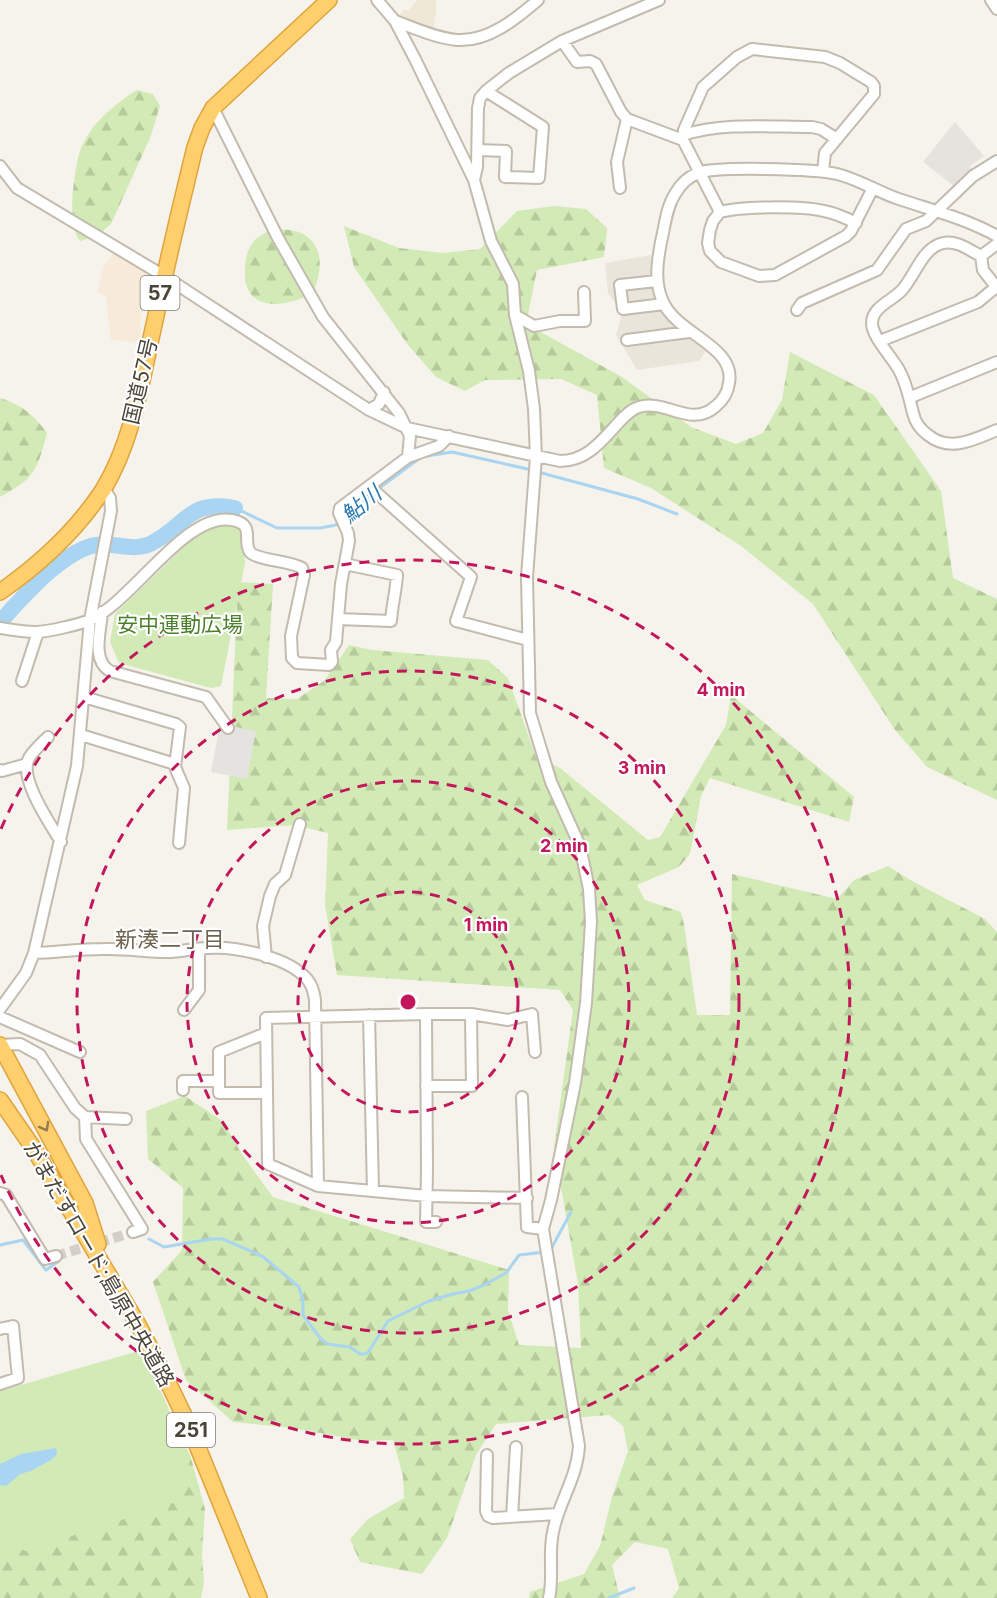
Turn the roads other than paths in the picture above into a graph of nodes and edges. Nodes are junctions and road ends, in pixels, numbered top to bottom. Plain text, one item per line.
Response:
1 (329, 0) edge
2 (377, 0) edge
3 (538, 0) edge
4 (659, 0) edge
5 (991, 0) edge
6 (997, 9) edge
7 (394, 21) junction
8 (562, 41) junction
9 (486, 91) junction
10 (213, 108) junction
11 (627, 119) junction
12 (683, 137) junction
13 (837, 139) junction
14 (478, 150) junction
15 (997, 161) edge
16 (0, 166) edge
17 (823, 171) junction
18 (700, 172) junction
19 (474, 180) junction
20 (620, 188) dead end
21 (873, 188) junction
22 (938, 210) junction
23 (720, 212) junction
24 (856, 223) junction
25 (997, 236) edge
26 (997, 244) edge
27 (981, 256) junction
28 (164, 276) junction
29 (657, 281) junction
30 (997, 287) edge
31 (584, 292) dead end
32 (664, 304) junction
33 (797, 310) dead end
34 (515, 315) junction
35 (689, 332) junction
36 (627, 340) dead end
37 (880, 340) junction
38 (997, 362) edge
39 (384, 392) junction
40 (911, 397) junction
41 (369, 410) junction
42 (407, 428) junction
43 (997, 430) edge
44 (448, 436) junction
45 (408, 457) junction
46 (536, 461) junction
47 (104, 488) junction
48 (373, 489) junction
49 (345, 564) junction
50 (0, 592) edge
51 (102, 612) junction
52 (338, 619) junction
53 (90, 620) junction
54 (0, 628) edge
55 (38, 632) junction
56 (528, 640) junction
57 (22, 681) dead end
58 (84, 697) junction
59 (228, 728) dead end
60 (81, 735) junction
61 (48, 737) dead end
62 (27, 764) junction
63 (175, 764) junction
64 (0, 770) edge
65 (300, 824) dead end
66 (61, 842) junction
67 (179, 843) dead end
68 (199, 949) junction
69 (34, 953) junction
70 (266, 957) junction
71 (1, 1003) edge
72 (184, 1010) dead end
73 (426, 1014) junction
74 (471, 1014) junction
75 (369, 1015) junction
76 (0, 1017) edge
77 (317, 1017) junction
78 (266, 1032) junction
79 (0, 1045) edge
80 (80, 1052) dead end
81 (535, 1053) dead end
82 (219, 1081) junction
83 (426, 1086) junction
84 (183, 1090) dead end
85 (267, 1093) junction
86 (522, 1097) dead end
87 (0, 1100) edge
88 (0, 1115) edge
89 (85, 1117) junction
90 (126, 1119) dead end
91 (34, 1149) junction
92 (318, 1186) junction
93 (373, 1191) junction
94 (0, 1193) edge
95 (427, 1196) junction
96 (527, 1198) junction
97 (436, 1222) dead end
98 (543, 1229) junction
99 (133, 1232) dead end
100 (56, 1256) dead end
101 (106, 1270) junction
102 (0, 1329) edge
103 (0, 1384) edge
104 (516, 1447) dead end
105 (487, 1455) dead end
106 (558, 1514) junction
107 (512, 1516) junction
108 (259, 1598) edge
109 (549, 1598) edge

1 - 10 highway, 国道57号 / 57
2 - 7 street
3 - 7 street
4 - 8 street
5 - 6 street
7 - 19 street
8 - 9 street
8 - 11 street
9 - 14 street
9 - 14 street
10 - 28 highway, 国道57号 / 57
10 - 39 street
11 - 12 street
11 - 20 street
12 - 13 street
12 - 13 street
12 - 18 street
13 - 17 street
14 - 19 street
15 - 22 street
16 - 28 street
17 - 18 street
17 - 21 street
18 - 23 street
18 - 29 street
19 - 34 street
21 - 22 street
21 - 24 street
22 - 25 street
22 - 33 street
23 - 24 street
23 - 24 street
26 - 27 street
27 - 30 street
27 - 37 street
28 - 41 street
28 - 47 highway, 国道57号 / 57
29 - 32 street
29 - 32 street
30 - 37 street
31 - 34 street
32 - 35 street
34 - 46 street
35 - 36 street
35 - 46 street
37 - 40 street
38 - 40 street
39 - 41 street
39 - 42 street
40 - 43 street
41 - 42 street
42 - 44 street
42 - 45 street
44 - 45 street
44 - 46 street
45 - 48 street
46 - 56 street
47 - 50 highway, 国道57号 / 57
47 - 53 street
48 - 49 street
48 - 56 street
49 - 52 street
49 - 52 street
51 - 52 street
51 - 53 street
51 - 59 street
53 - 55 street
53 - 58 street
54 - 55 street
55 - 57 street
56 - 98 street
58 - 60 street
58 - 63 street
60 - 63 street
60 - 66 street
61 - 62 street
62 - 64 street
62 - 66 street
63 - 67 street
65 - 70 street
66 - 69 street
68 - 69 street
68 - 70 street
68 - 72 street
69 - 71 street
70 - 77 street
73 - 74 street
73 - 75 street
73 - 83 street
74 - 81 street
74 - 83 street
75 - 77 street
75 - 93 street
76 - 80 street
77 - 78 street
77 - 92 street
78 - 82 street
78 - 85 street
79 - 89 street
79 -> 101 highway
82 - 84 street
82 - 85 street
83 - 95 street
85 - 92 street
86 - 96 street
87 - 91 highway, がまだすロード;島原中央道路 / 251
88 - 91 highway
89 - 90 street
89 - 99 street
91 - 101 highway, がまだすロード;島原中央道路 / 251
92 - 93 street
93 - 95 street
94 - 100 street
95 - 96 street
95 - 97 street
96 - 98 street
98 - 106 street
101 - 108 highway, がまだすロード;島原中央道路 / 251
102 - 103 street
104 - 107 street
105 - 107 street
106 - 107 street
106 - 109 street

